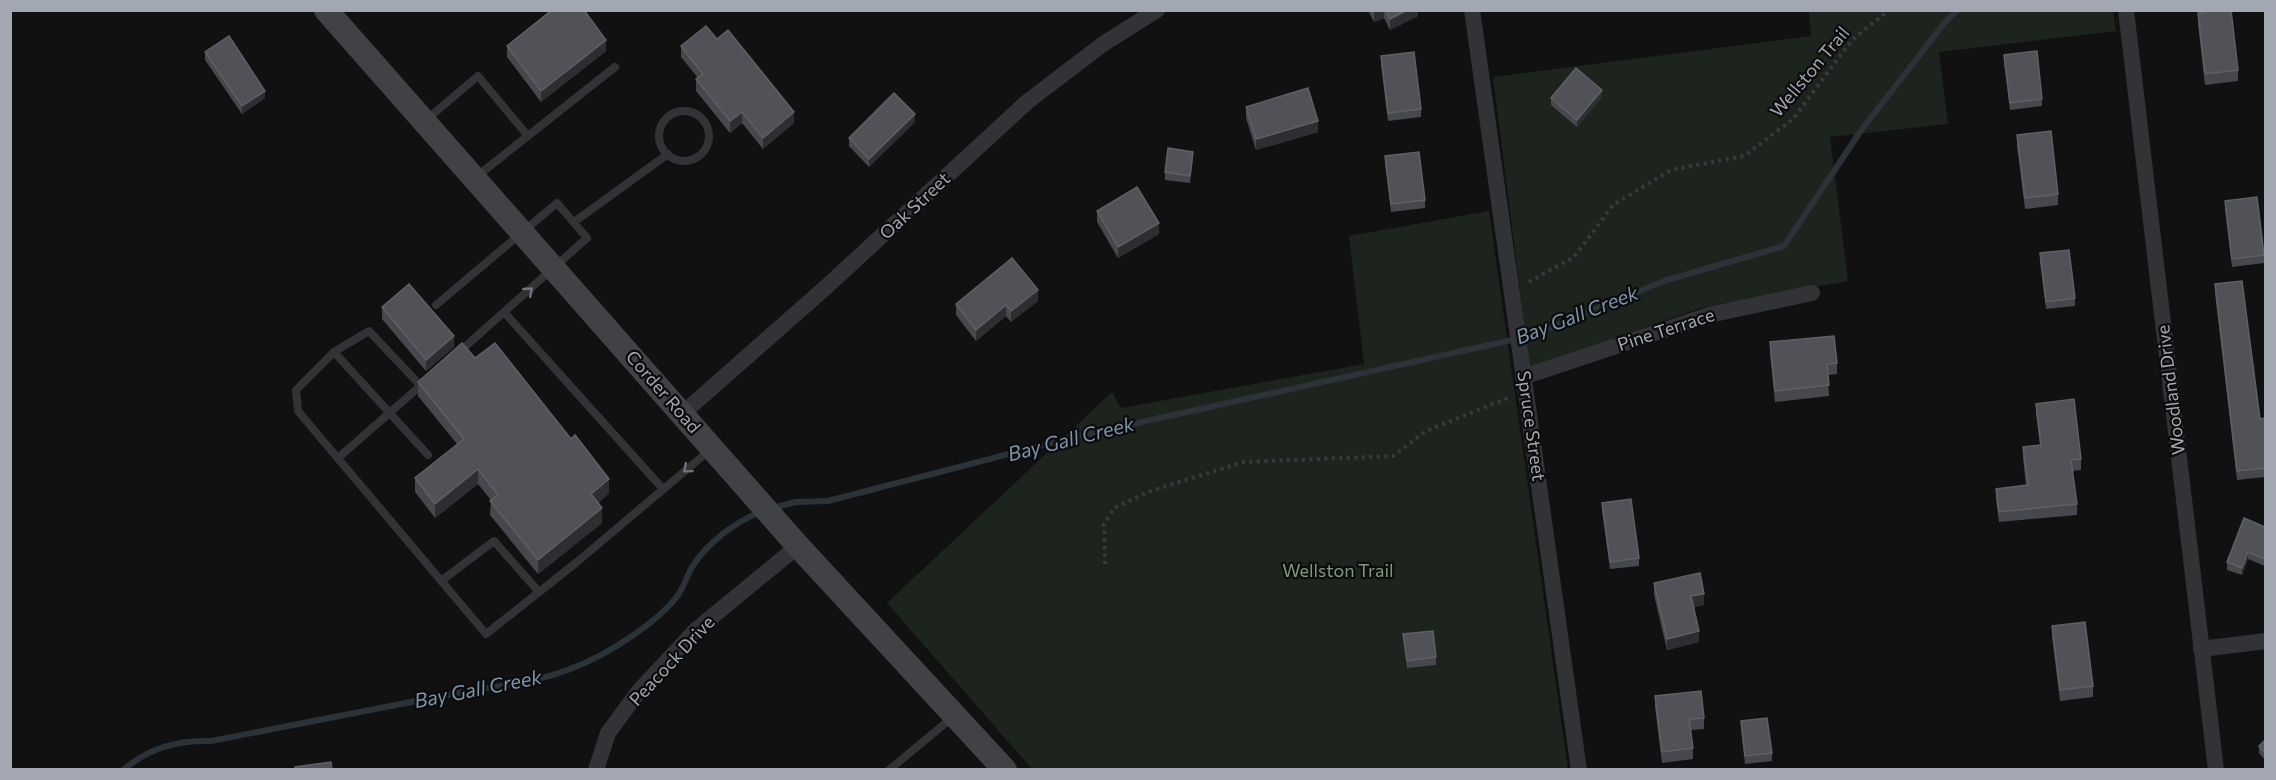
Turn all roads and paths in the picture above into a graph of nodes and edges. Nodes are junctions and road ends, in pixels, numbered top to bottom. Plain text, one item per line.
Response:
1 (326, 10) edge
2 (1157, 10) edge
3 (1472, 10) edge
4 (1889, 10) edge
5 (2126, 10) edge
6 (615, 67) dead end
7 (424, 122) junction
8 (528, 136) junction
9 (668, 154) junction
10 (474, 179) junction
11 (574, 222) junction
12 (523, 234) junction
13 (554, 269) junction
14 (1812, 293) dead end
15 (1514, 300) junction
16 (436, 305) dead end
17 (504, 312) junction
18 (334, 352) junction
19 (454, 356) edge
20 (438, 371) edge
21 (1524, 378) junction
22 (421, 386) junction
23 (389, 414) junction
24 (682, 414) junction
25 (712, 448) junction
26 (428, 455) dead end
27 (338, 458) junction
28 (663, 489) junction
29 (798, 546) junction
30 (1105, 564) dead end
31 (441, 581) junction
32 (539, 592) junction
33 (2265, 641) edge
34 (2201, 649) junction
35 (954, 716) junction
36 (901, 760) junction
37 (596, 770) edge
38 (889, 770) edge
39 (908, 770) edge
40 (1005, 770) edge
41 (1579, 770) edge
42 (2216, 770) edge

1 - 7 street, Corder Road
2 - 24 street, Oak Street
3 - 15 street, Spruce Street
4 - 15 path, Wellston Trail
5 - 34 street, Woodland Drive
6 - 8 lane
7 - 8 lane
7 - 10 street, Corder Road
8 - 10 lane
9 - 9 lane
9 - 11 lane
10 - 12 street, Corder Road
11 - 12 lane
11 - 13 lane
12 - 13 street, Corder Road
12 - 16 lane
17 -> 13 lane
13 - 24 street, Corder Road
14 - 21 street, Pine Terrace
15 - 21 street, Spruce Street
17 - 19 lane
17 - 28 lane
18 - 22 lane
18 - 23 lane
18 - 27 lane
20 - 22 lane
21 - 30 path
21 - 41 street, Spruce Street
22 - 23 lane
23 - 26 lane
23 - 27 lane
24 - 25 street, Corder Road
25 -> 28 lane
25 - 29 street, Corder Road
27 - 31 lane
28 - 32 lane
29 - 35 street, Corder Road
29 - 37 street, Peacock Drive
31 - 32 lane
31 - 32 lane
33 - 34 street
34 - 42 street, Woodland Drive
35 - 36 lane
35 - 40 street, Corder Road
36 - 38 lane
36 - 39 lane

